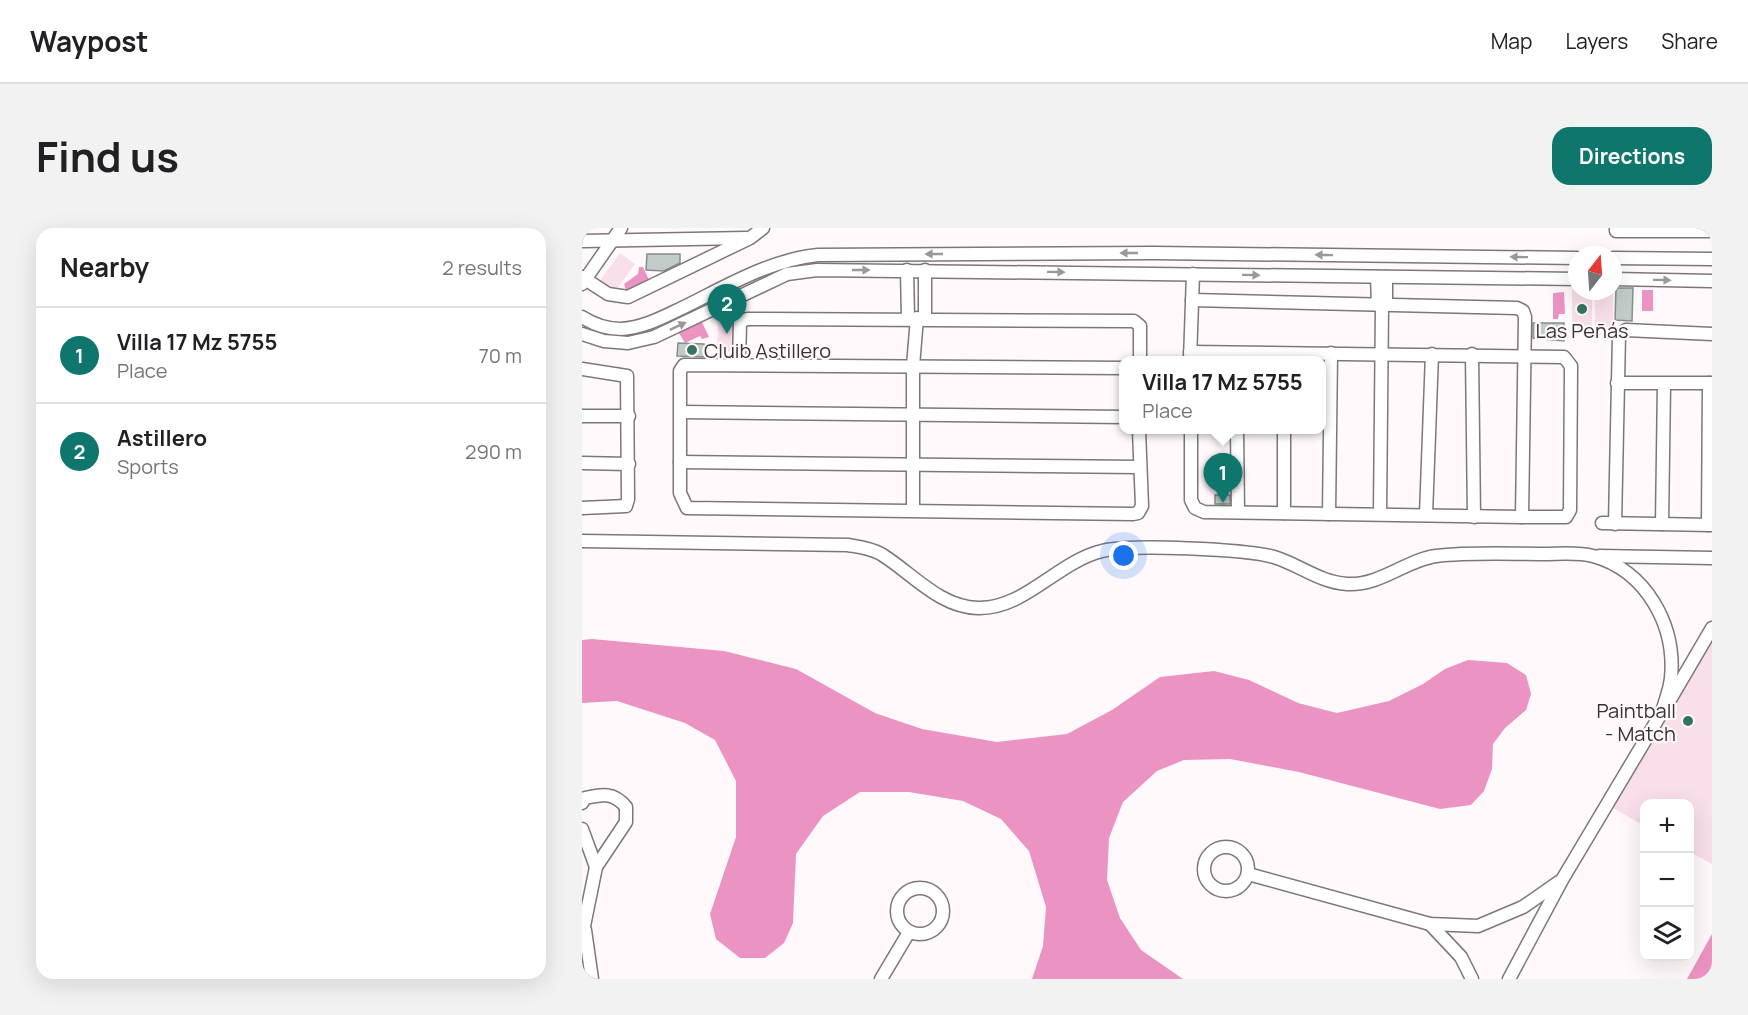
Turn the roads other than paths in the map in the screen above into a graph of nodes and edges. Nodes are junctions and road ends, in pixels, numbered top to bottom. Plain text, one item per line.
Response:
1 (621, 228) edge
2 (763, 228) edge
3 (1616, 228) edge
4 (1712, 231) edge
5 (750, 238) junction
6 (613, 240) junction
7 (582, 242) edge
8 (1180, 253) junction
9 (796, 257) junction
10 (1568, 258) edge
11 (1622, 258) edge
12 (1712, 259) edge
13 (907, 270) junction
14 (925, 270) junction
15 (798, 273) junction
16 (1180, 273) junction
17 (1193, 274) junction
18 (1381, 277) junction
19 (1568, 279) edge
20 (1622, 279) edge
21 (583, 280) edge
22 (1712, 281) edge
23 (1192, 300) junction
24 (1382, 305) junction
25 (582, 317) edge
26 (917, 318) junction
27 (648, 323) junction
28 (582, 334) edge
29 (1712, 334) edge
30 (654, 337) junction
31 (1330, 353) junction
32 (1381, 354) junction
33 (1432, 354) junction
34 (1473, 354) junction
35 (1524, 355) junction
36 (1140, 356) edge
37 (1190, 356) edge
38 (1237, 356) edge
39 (1285, 356) edge
40 (739, 365) junction
41 (914, 366) junction
42 (1119, 368) edge
43 (582, 369) edge
44 (1617, 382) junction
45 (1710, 383) edge
46 (1664, 384) junction
47 (681, 412) junction
48 (582, 416) edge
49 (629, 416) junction
50 (912, 417) junction
51 (1119, 417) edge
52 (1139, 434) edge
53 (1191, 434) edge
54 (1237, 434) edge
55 (1284, 434) edge
56 (680, 462) junction
57 (582, 463) edge
58 (629, 464) junction
59 (914, 465) junction
60 (1139, 467) junction
61 (582, 508) edge
62 (913, 510) junction
63 (1238, 512) junction
64 (1284, 513) junction
65 (1329, 514) junction
66 (1380, 514) junction
67 (1426, 515) junction
68 (1474, 517) junction
69 (1522, 517) junction
70 (1602, 524) dead end
71 (1615, 524) junction
72 (1662, 524) junction
73 (1710, 525) edge
74 (582, 541) edge
75 (1592, 556) junction
76 (1712, 558) edge
77 (1712, 628) edge
78 (1662, 712) junction
79 (582, 803) edge
80 (582, 829) edge
81 (596, 867) junction
82 (1248, 874) dead end
83 (1562, 880) junction
84 (1430, 924) junction
85 (909, 932) dead end
86 (584, 933) edge
87 (592, 979) edge
88 (881, 979) edge
89 (1472, 979) edge
90 (1509, 979) edge

1 - 6 street
2 - 5 street
3 - 4 street
5 - 6 street
5 - 21 street
6 - 7 street
6 - 21 street
8 -> 9 street
10 -> 8 street
8 - 16 street
9 - 15 street
9 - 27 street
11 - 12 street
13 - 14 street
15 -> 13 street
13 - 26 street
14 -> 16 street
14 - 26 street
30 -> 15 street
16 - 17 street
17 -> 18 street
17 - 23 street
18 - 19 street
18 - 24 street
20 -> 22 street
23 - 24 street
23 - 37 street
24 - 32 street
24 - 35 street
25 - 27 street
26 - 36 street
26 - 40 street
26 - 41 street
27 - 30 street
28 - 30 street
29 - 44 street
31 - 32 street
31 - 39 street
31 - 65 street
32 - 33 street
32 - 66 street
33 - 34 street
33 - 67 street
34 - 35 street
34 - 68 street
35 - 69 street
35 - 69 street
37 - 38 street
38 - 39 street
40 - 41 street
40 - 47 street
41 - 42 street
41 - 50 street
43 - 49 street
44 - 46 street
44 - 71 street
45 - 46 street
45 - 73 street
46 - 72 street
47 - 50 street
47 - 56 street
48 - 49 street
49 - 58 street
50 - 51 street
50 - 59 street
52 - 60 street
53 - 63 street
54 - 63 street
55 - 64 street
56 - 59 street
56 - 62 street
57 - 58 street
58 - 61 street
59 - 60 street
59 - 62 street
60 - 62 street
63 - 64 street
64 - 65 street
65 - 66 street
66 - 67 street
67 - 68 street
68 - 69 street
70 - 71 street
71 - 72 street
72 - 73 street
74 - 75 street
75 - 76 street
75 - 78 street
77 - 78 street
78 - 83 street
79 - 81 street
80 - 81 street
81 - 86 street
82 - 84 street
83 - 84 street
83 - 90 street
84 - 89 street
85 - 88 street
86 - 87 street

